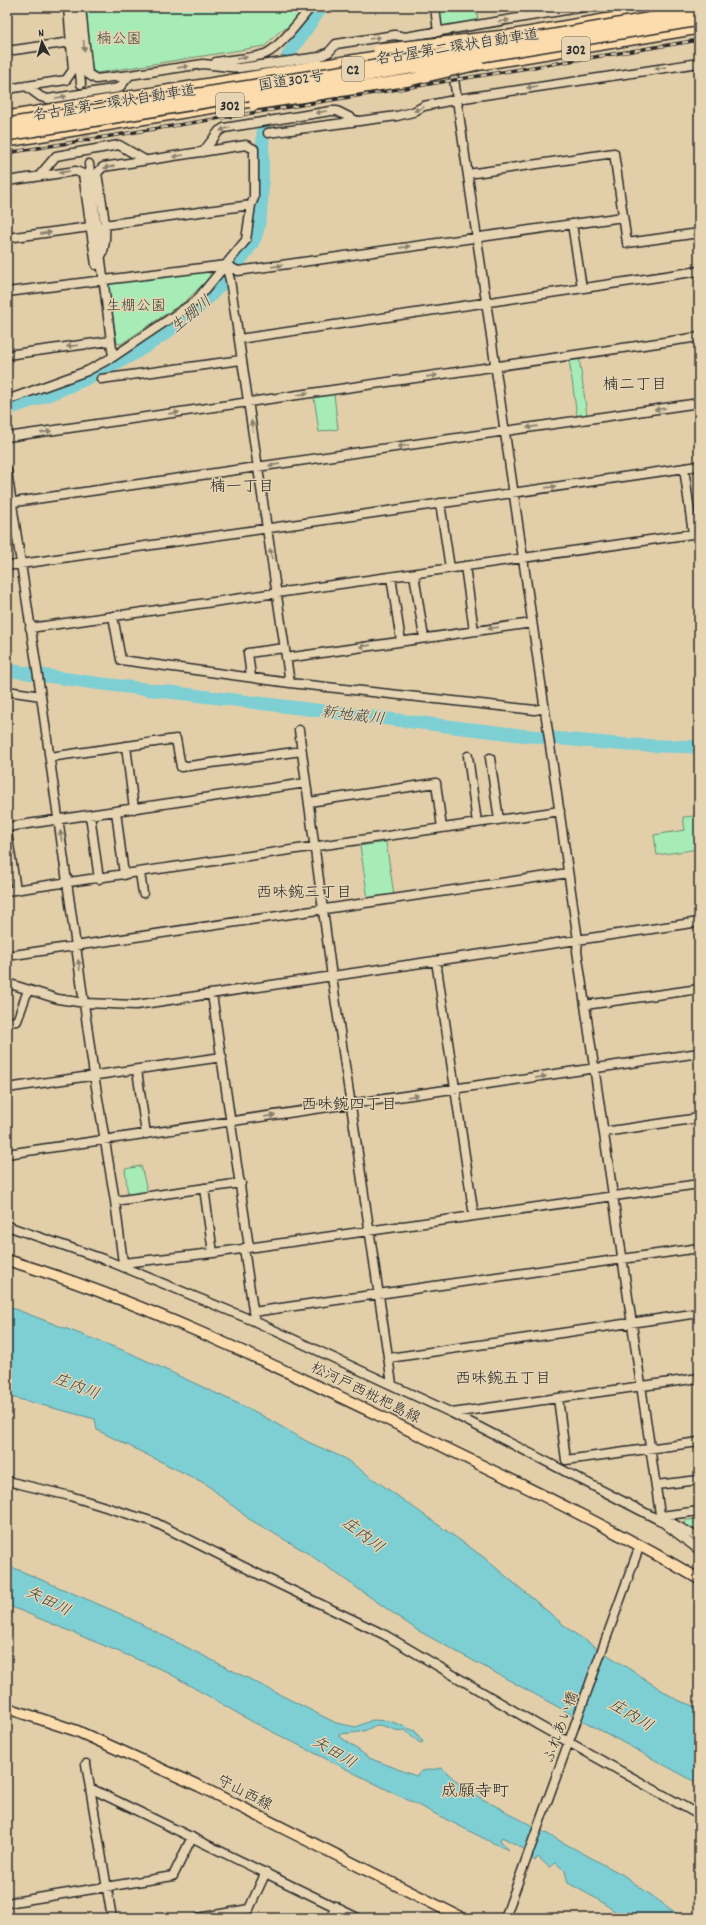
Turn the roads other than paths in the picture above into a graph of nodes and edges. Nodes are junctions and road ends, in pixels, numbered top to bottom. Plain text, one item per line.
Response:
1 (68, 7) edge
2 (74, 7) edge
3 (81, 7) edge
4 (310, 7) edge
5 (435, 7) edge
6 (521, 7) edge
7 (584, 7) edge
8 (681, 7) edge
9 (699, 10) edge
10 (523, 18) junction
11 (699, 20) edge
12 (490, 23) junction
13 (699, 28) edge
14 (438, 32) junction
15 (577, 35) junction
16 (476, 41) junction
17 (71, 42) junction
18 (449, 46) junction
19 (7, 51) edge
20 (699, 62) edge
21 (203, 64) junction
22 (452, 69) junction
23 (130, 75) junction
24 (81, 84) dead end
25 (26, 86) junction
26 (7, 90) edge
27 (457, 101) junction
28 (10, 118) edge
29 (358, 121) junction
30 (7, 124) edge
31 (37, 128) junction
32 (268, 133) dead end
33 (7, 135) edge
34 (7, 138) edge
35 (7, 142) edge
36 (204, 152) junction
37 (148, 160) junction
38 (89, 164) tunnel mouth
39 (468, 174) junction
40 (39, 176) junction
41 (7, 181) edge
42 (251, 205) junction
43 (623, 216) junction
44 (572, 224) junction
45 (104, 225) junction
46 (90, 227) junction
47 (699, 233) edge
48 (477, 237) junction
49 (7, 238) edge
50 (100, 258) junction
51 (227, 268) junction
52 (699, 271) edge
53 (102, 278) junction
54 (582, 288) junction
55 (7, 292) edge
56 (486, 302) junction
57 (699, 337) edge
58 (239, 339) junction
59 (110, 341) junction
60 (7, 355) edge
61 (113, 357) junction
62 (241, 360) junction
63 (496, 366) junction
64 (101, 379) dead end
65 (7, 400) edge
66 (248, 402) junction
67 (699, 403) edge
68 (505, 431) junction
69 (7, 437) edge
70 (699, 466) edge
71 (258, 467) junction
72 (684, 468) junction
73 (7, 471) edge
74 (512, 493) junction
75 (9, 503) edge
76 (440, 503) junction
77 (267, 529) junction
78 (696, 533) edge
79 (524, 559) junction
80 (21, 564) junction
81 (7, 566) edge
82 (464, 566) junction
83 (450, 568) junction
84 (414, 574) junction
85 (391, 577) junction
86 (277, 593) junction
87 (113, 616) junction
88 (532, 623) junction
89 (30, 628) junction
90 (474, 631) junction
91 (424, 638) junction
92 (401, 641) junction
93 (284, 648) junction
94 (286, 658) junction
95 (250, 677) junction
96 (290, 682) junction
97 (7, 691) edge
98 (41, 696) junction
99 (544, 708) junction
100 (299, 730) dead end
101 (126, 746) junction
102 (302, 751) junction
103 (468, 756) dead end
104 (50, 757) junction
105 (490, 758) dead end
106 (306, 783) junction
107 (309, 802) junction
108 (134, 809) junction
109 (116, 811) junction
110 (560, 811) junction
111 (90, 815) junction
112 (58, 820) junction
113 (499, 820) junction
114 (477, 823) junction
115 (7, 827) edge
116 (442, 828) junction
117 (7, 831) edge
118 (314, 847) junction
119 (140, 873) junction
120 (568, 873) junction
121 (124, 875) junction
122 (98, 879) junction
123 (68, 883) junction
124 (16, 890) junction
125 (7, 891) edge
126 (143, 893) dead end
127 (323, 911) junction
128 (699, 922) edge
129 (578, 940) junction
130 (76, 946) junction
131 (7, 956) edge
132 (436, 961) junction
133 (332, 977) junction
134 (7, 983) edge
135 (699, 989) edge
136 (28, 990) junction
137 (212, 994) junction
138 (85, 1003) junction
139 (585, 1005) junction
140 (7, 1022) edge
141 (699, 1054) edge
142 (222, 1058) junction
143 (595, 1069) junction
144 (137, 1070) junction
145 (94, 1075) junction
146 (7, 1088) edge
147 (455, 1090) junction
148 (350, 1104) junction
149 (699, 1118) edge
150 (232, 1122) junction
151 (604, 1132) junction
152 (146, 1134) junction
153 (106, 1139) junction
154 (7, 1154) edge
155 (241, 1183) junction
156 (699, 1184) edge
157 (204, 1188) junction
158 (613, 1196) junction
159 (116, 1201) junction
160 (474, 1216) junction
161 (7, 1226) edge
162 (370, 1231) junction
163 (247, 1248) junction
164 (699, 1248) edge
165 (212, 1253) junction
166 (622, 1259) junction
167 (7, 1260) edge
168 (123, 1266) junction
169 (380, 1295) junction
170 (699, 1313) edge
171 (254, 1317) junction
172 (632, 1323) junction
173 (389, 1358) junction
174 (699, 1378) edge
175 (392, 1384) junction
176 (641, 1386) junction
177 (558, 1398) junction
178 (452, 1413) junction
179 (699, 1442) edge
180 (651, 1448) junction
181 (699, 1480) edge
182 (7, 1481) edge
183 (656, 1485) junction
184 (699, 1511) edge
185 (661, 1519) junction
186 (699, 1538) edge
187 (640, 1545) junction
188 (699, 1550) edge
189 (699, 1579) edge
190 (7, 1708) edge
191 (571, 1738) junction
192 (86, 1764) dead end
193 (90, 1788) junction
194 (699, 1815) edge
195 (192, 1836) junction
196 (266, 1872) junction
197 (106, 1886) junction
198 (7, 1903) edge
199 (336, 1906) junction
200 (112, 1918) edge
201 (198, 1918) edge
202 (330, 1918) edge
203 (358, 1918) edge
204 (462, 1918) edge
205 (505, 1918) edge

1 - 17 street
2 - 24 street
3 -> 23 street
21 -> 4 street
5 - 14 street
6 - 10 street
7 - 10 street
8 - 16 highway, 国道302号 / 302
9 - 15 highway, 名古屋第二環状自動車道 / C2, bridge
12 -> 10 street
11 - 15 highway, 名古屋第二環状自動車道 / C2, bridge
12 - 14 street
12 - 16 street
13 - 22 highway, 国道302号 / 302
21 -> 14 street
15 - 28 highway, bridge
15 - 31 highway, 名古屋第二環状自動車道 / C2, bridge
15 - 31 highway, bridge
16 - 18 highway, 国道302号 / 302
17 - 19 street
17 - 25 street
18 - 22 street
18 - 28 highway, 国道302号 / 302
20 -> 27 street
23 -> 21 street
22 - 27 street
22 - 31 highway, 国道302号 / 302
25 -> 23 street
25 - 26 street
27 -> 29 street
27 - 39 street
28 - 31 highway, bridge
29 - 32 street
29 -> 36 street
30 - 31 highway, 名古屋第二環状自動車道 / C2, bridge
31 - 33 highway, 名古屋第二環状自動車道 / C2, bridge
31 - 34 highway, bridge
31 - 35 highway, 国道302号 / 302
36 -> 37 street
36 - 42 street
37 - 40 street
37 -> 45 street
38 - 50 street
39 - 43 street
39 - 48 street
40 - 41 street
46 -> 40 street
42 - 45 street
42 - 51 street
43 - 44 street
43 - 47 street
44 - 48 street
44 - 54 street
45 - 50 street
49 -> 46 street
46 - 53 street
51 -> 48 street
48 - 56 street
50 - 53 street
51 - 53 street
51 - 58 street
51 - 61 street
52 - 54 street
53 - 55 street
53 - 59 street
54 - 56 street
56 - 58 street
56 - 63 street
57 - 63 street
58 - 62 street
59 -> 60 street
59 - 61 street
61 - 65 street
62 - 64 street
62 - 66 street
66 -> 63 street
63 - 68 street
69 -> 66 street
71 -> 66 street
67 -> 68 street
68 -> 71 street
68 - 74 street
70 - 72 street
71 - 75 street
71 - 77 street
74 -> 72 street
72 - 78 street
73 - 75 street
74 - 76 street
74 - 79 street
75 - 80 street
76 - 77 street
76 - 83 street
77 - 80 street
86 -> 77 street
78 - 79 street
79 - 82 street
79 - 88 street
80 - 81 street
80 - 89 street
82 - 83 street
82 - 90 street
83 - 84 street
84 - 85 street
84 - 91 street
85 - 86 street
85 - 92 street
86 - 87 street
86 - 93 street
87 - 89 street
87 - 95 street
88 -> 90 street
88 - 99 street
89 - 98 street
90 - 91 street
91 - 92 street
92 -> 94 street
93 - 94 street
93 - 95 street
94 - 96 street
95 - 96 street
96 - 99 street
97 - 98 street
98 - 104 street
99 - 110 street
100 - 102 street
101 - 102 street
101 - 104 street
101 - 108 street
102 - 106 street
103 - 114 street
104 - 112 street
105 - 113 street
106 - 107 street
106 - 108 street
107 - 116 street
107 - 118 street
108 - 109 street
109 - 111 street
109 - 121 street
110 - 113 street
110 - 120 street
111 - 112 street
111 - 122 street
112 - 115 street
123 -> 112 street
113 - 114 street
114 - 116 street
116 - 118 street
117 - 124 street
118 - 119 street
118 - 127 street
119 - 121 street
119 - 126 street
120 - 127 street
120 - 129 street
121 - 122 street
122 - 123 street
123 - 124 street
123 - 130 street
124 - 125 street
127 - 130 street
127 - 133 street
128 - 129 street
129 - 132 street
129 - 139 street
130 - 131 street
138 -> 130 street
132 - 133 street
132 - 147 street
133 - 137 street
133 - 148 street
134 - 136 street
135 - 139 street
136 - 138 street
136 - 140 street
137 - 138 street
137 - 142 street
138 - 145 street
139 - 143 street
141 - 143 street
142 - 144 street
142 - 150 street
147 -> 143 street
143 - 151 street
144 - 145 street
144 - 152 street
145 - 146 street
145 - 153 street
148 -> 147 street
147 - 160 street
150 -> 148 street
148 - 162 street
149 - 151 street
150 - 152 street
150 - 155 street
151 - 158 street
152 - 153 street
153 - 154 street
153 - 159 street
155 - 157 street
155 - 163 street
156 - 158 street
157 - 159 street
157 - 165 street
158 - 160 street
158 - 166 street
159 - 168 street
160 - 162 street
161 - 168 street
162 - 163 street
162 - 169 street
163 - 165 street
163 - 171 street
164 - 166 street
165 - 168 street
166 - 169 street
166 - 172 street
167 - 187 main road, 松河戸西枇杷島線
168 - 171 street
169 - 171 street
169 - 173 street
170 - 172 street
171 - 175 street
172 - 173 street
172 - 176 street
173 - 175 street
174 - 176 street
175 - 178 street
176 - 177 street
176 - 180 street
177 - 178 street
177 - 180 street
178 - 185 street
179 - 180 street
180 - 183 street
181 - 183 street
182 - 191 street
183 - 185 street
184 - 185 street
185 - 186 street
185 - 188 street
187 - 189 main road, 松河戸西枇杷島線
187 - 191 street, ふれあい橋
190 - 204 main road, 守山西線
191 - 194 street
191 - 205 street, ふれあい橋
192 - 193 street
193 - 195 street
193 - 197 street
195 - 196 street
195 - 197 street
196 - 199 street
196 - 201 street
197 - 198 street
197 - 200 street
199 - 202 street
199 - 203 street

